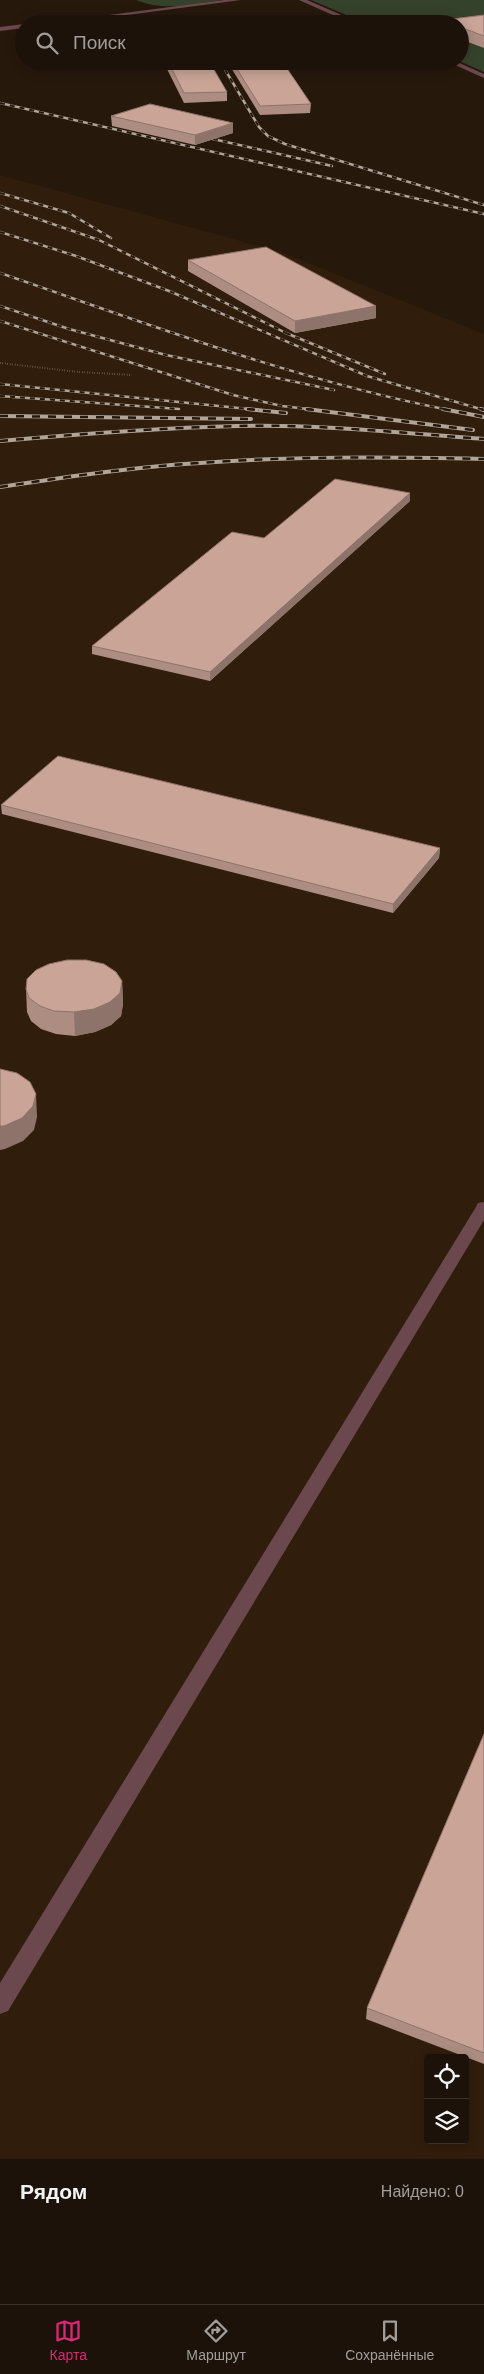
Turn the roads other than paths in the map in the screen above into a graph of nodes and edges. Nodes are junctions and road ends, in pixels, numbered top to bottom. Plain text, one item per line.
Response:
1 (238, 0) edge
2 (302, 0) edge
3 (116, 15) edge
4 (338, 15) edge
5 (15, 27) edge
6 (0, 29) edge
7 (469, 70) edge
8 (484, 76) edge
9 (484, 1207) edge
10 (0, 2004) edge

1 - 3 street
2 - 4 street
5 - 6 street
7 - 8 street
9 - 10 street

